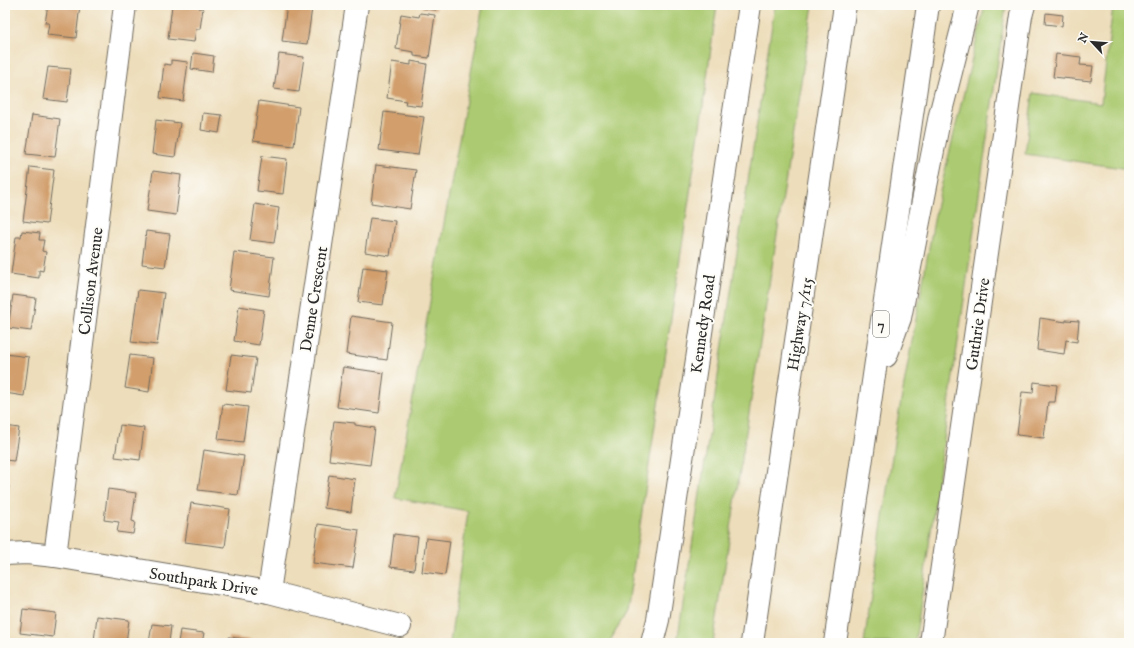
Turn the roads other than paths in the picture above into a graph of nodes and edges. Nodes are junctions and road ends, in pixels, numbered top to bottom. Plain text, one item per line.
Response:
1 (125, 5) edge
2 (357, 5) edge
3 (750, 5) edge
4 (845, 5) edge
5 (928, 5) edge
6 (968, 5) edge
7 (1024, 5) edge
8 (870, 399) junction
9 (779, 455) junction
10 (5, 554) edge
11 (55, 556) junction
12 (269, 592) junction
13 (400, 626) dead end
14 (652, 643) edge
15 (742, 643) edge
16 (752, 643) edge
17 (835, 643) edge
18 (931, 643) edge

1 - 11 main road, Collison Avenue
2 - 12 main road, Denne Crescent
3 - 14 main road, Kennedy Road
4 - 9 main road, Highway 7/115
5 - 8 main road, 7
6 - 8 main road
7 - 18 main road, Guthrie Drive
8 - 17 main road, 7
9 - 15 main road
9 - 16 main road, Highway 7/115
10 - 11 main road, Southpark Drive
11 - 12 main road, Southpark Drive
12 - 13 main road, Southpark Drive

